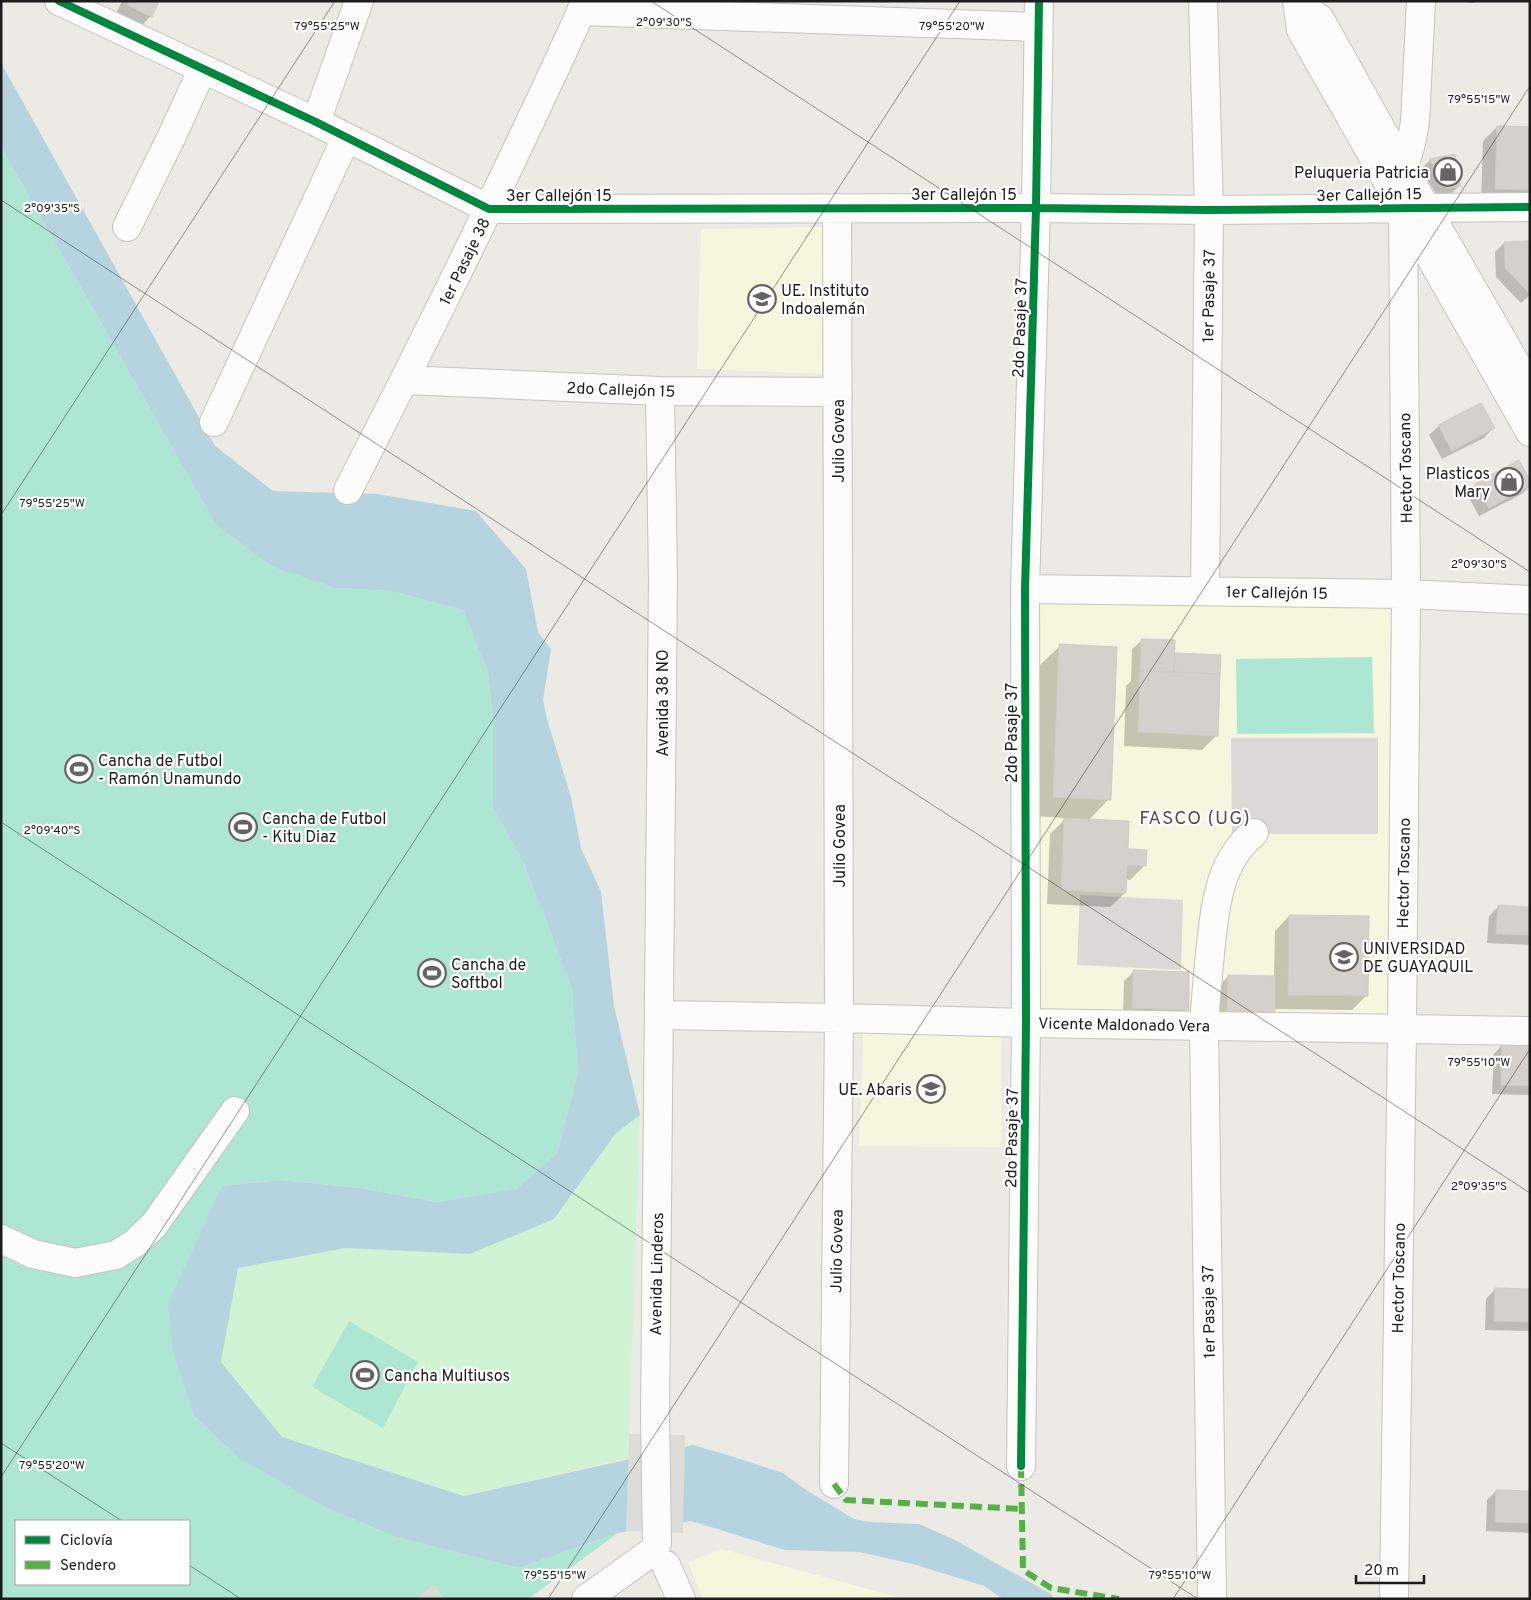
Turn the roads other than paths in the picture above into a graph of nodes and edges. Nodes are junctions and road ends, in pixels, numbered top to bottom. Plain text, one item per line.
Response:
1 (58, 1) edge
2 (360, 1) edge
3 (1203, 1) edge
4 (1421, 1) edge
5 (1298, 2) edge
6 (584, 6) edge
7 (1039, 14) edge
8 (202, 70) junction
9 (316, 122) junction
10 (346, 138) junction
11 (1405, 192) junction
12 (1530, 207) edge
13 (837, 208) junction
14 (1036, 208) junction
15 (489, 209) junction
16 (1208, 210) junction
17 (127, 227) dead end
18 (405, 380) junction
19 (1529, 386) edge
20 (660, 391) junction
21 (838, 392) junction
22 (214, 422) dead end
23 (1530, 432) edge
24 (348, 490) dead end
25 (1025, 589) junction
26 (1205, 591) junction
27 (1406, 594) junction
28 (1530, 600) edge
29 (1254, 833) dead end
30 (659, 1015) junction
31 (839, 1018) junction
32 (1026, 1023) junction
33 (1204, 1025) junction
34 (1402, 1029) junction
35 (1530, 1031) edge
36 (235, 1111) dead end
37 (1, 1240) edge
38 (1021, 1466) dead end
39 (834, 1484) dead end
40 (666, 1565) dead end
41 (586, 1599) edge
42 (681, 1599) edge
43 (1212, 1599) edge
44 (1394, 1599) edge

1 - 8 street
2 - 9 street
3 - 16 street, 1er Pasaje 37
4 - 11 street, Hector Toscano
5 - 11 street
6 - 7 street
6 - 15 street, 1er Pasaje 38
7 - 14 street, 2do Pasaje 37
8 - 9 street
8 - 17 street
9 - 10 street
10 - 15 street
10 - 22 street
11 - 12 street, 3er Callejón 15
11 - 16 street, 3er Callejón 15
11 - 19 street
11 - 23 street
11 - 27 street, Hector Toscano
13 - 14 street, 3er Callejón 15
13 - 15 street, 3er Callejón 15
13 - 21 street, Julio Govea
14 - 16 street, 3er Callejón 15
14 - 25 street, 2do Pasaje 37
15 - 18 street, 1er Pasaje 38
16 - 26 street, 1er Pasaje 37
18 - 20 street, 2do Callejón 15
18 - 24 street, 1er Pasaje 38
20 - 21 street, 2do Callejón 15
20 - 30 street, Avenida 38 NO
21 - 31 street, Julio Govea
25 - 26 street, 1er Callejón 15
25 - 32 street, 2do Pasaje 37
26 - 27 street, 1er Callejón 15
27 - 28 street, 1er Callejón 15
27 - 34 street, Hector Toscano
29 - 33 street, 1er Pasaje 37
30 - 31 street, Vicente Maldonado Vera
30 - 41 street, Avenida Linderos
31 - 32 street, Vicente Maldonado Vera
31 - 39 street, Julio Govea
32 - 33 street, Vicente Maldonado Vera
32 - 38 street, 2do Pasaje 37
33 - 34 street, Vicente Maldonado Vera
33 - 43 street, 1er Pasaje 37
34 - 35 street, Vicente Maldonado Vera
34 - 44 street, Hector Toscano
36 - 37 street
40 - 42 street

